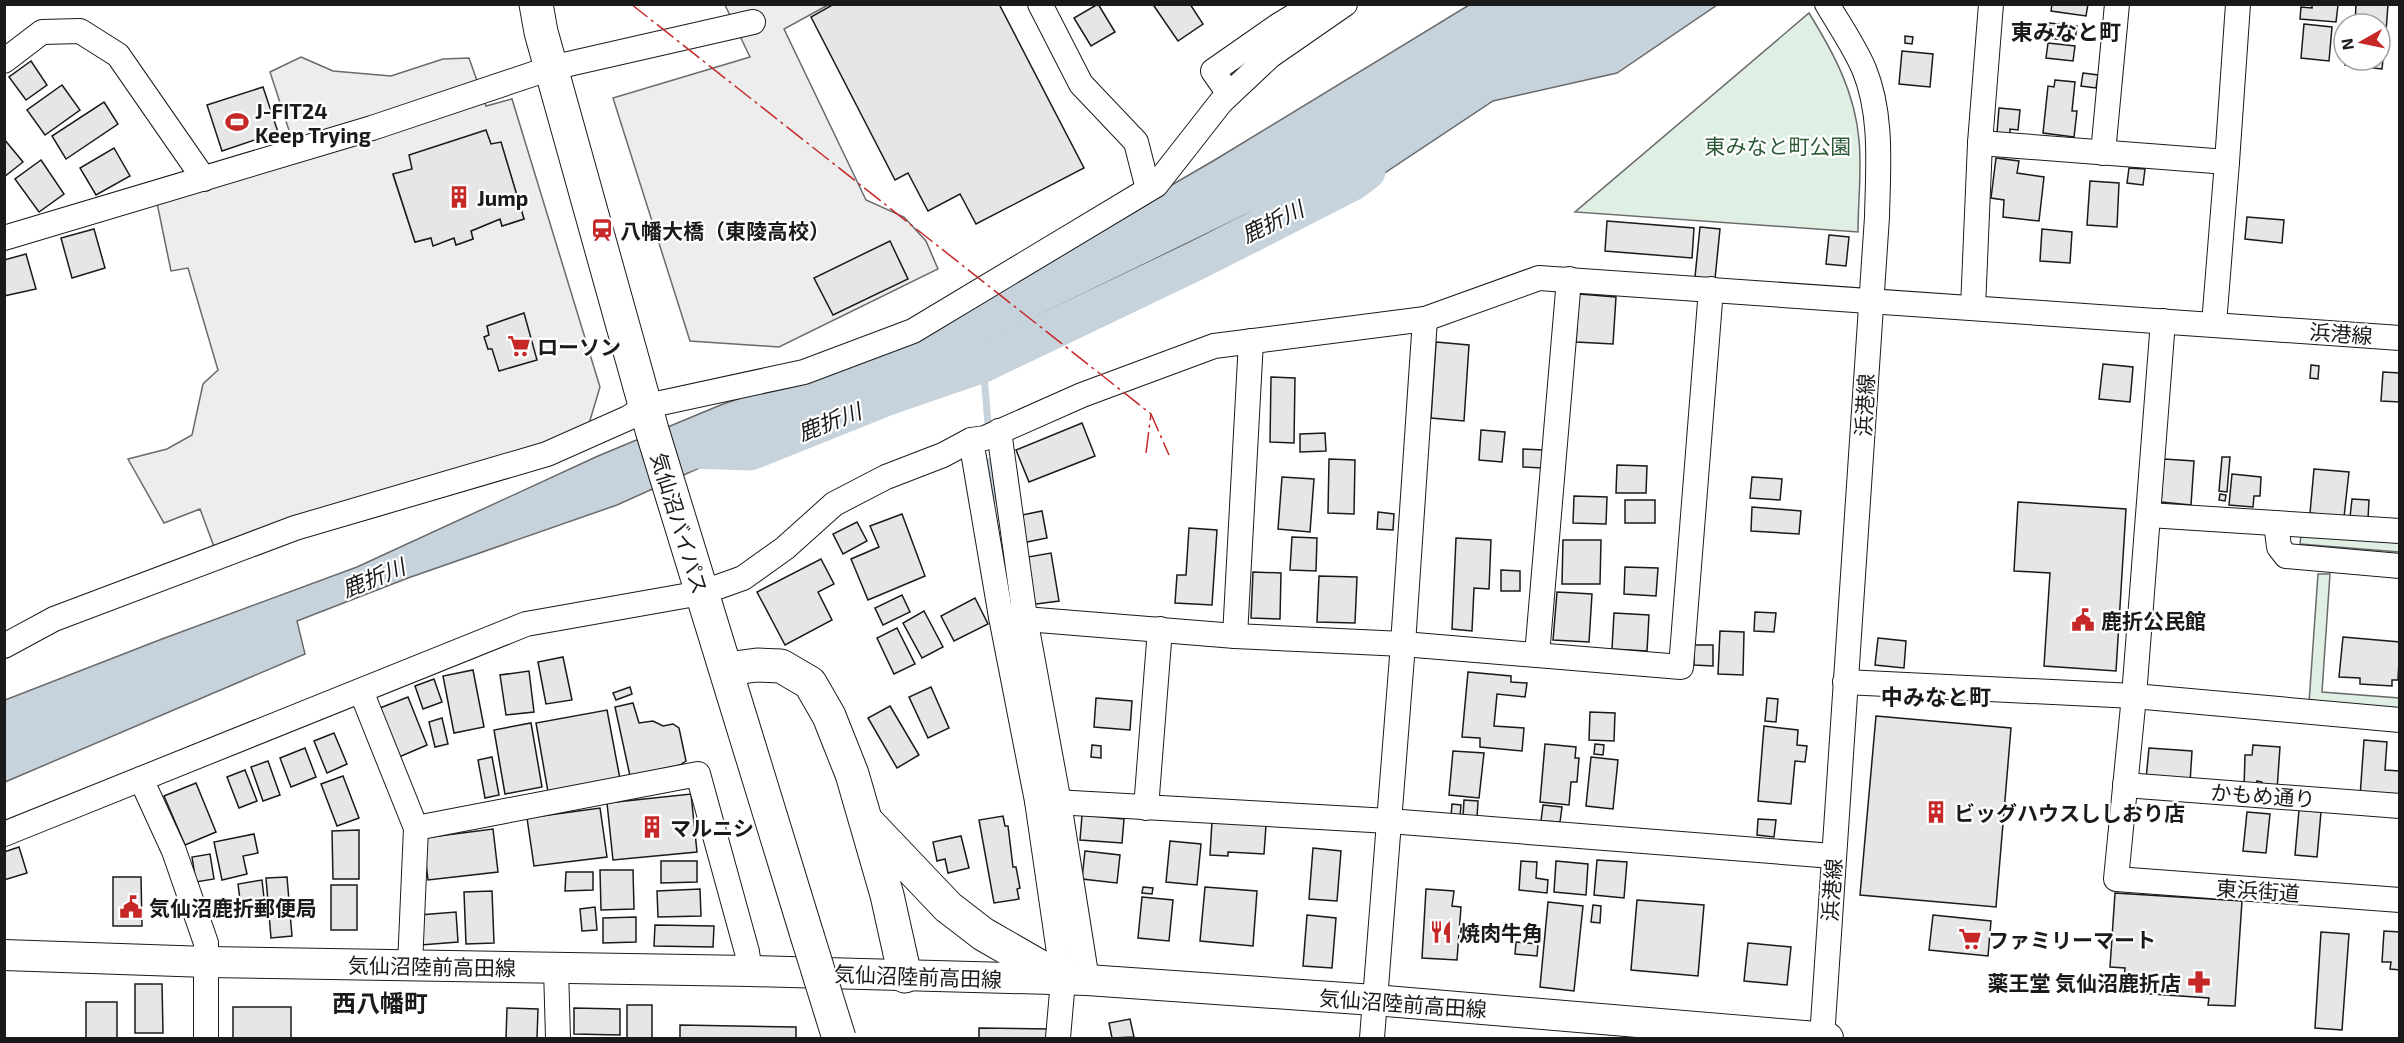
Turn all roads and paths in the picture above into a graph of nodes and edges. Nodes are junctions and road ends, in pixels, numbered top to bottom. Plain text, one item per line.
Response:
1 (536, 4) edge
2 (1040, 4) edge
3 (1314, 4) edge
4 (1345, 4) edge
5 (1827, 4) edge
6 (1991, 4) edge
7 (2117, 4) edge
8 (2238, 4) edge
9 (753, 22) dead end
10 (4, 61) edge
11 (551, 68) junction
12 (1229, 94) junction
13 (1980, 143) junction
14 (2103, 153) junction
15 (2227, 162) junction
16 (204, 179) junction
17 (1148, 189) junction
18 (6, 234) edge
19 (1569, 279) junction
20 (1711, 289) junction
21 (1870, 301) junction
22 (1973, 308) junction
23 (1425, 319) junction
24 (2163, 321) junction
25 (2214, 324) junction
26 (2400, 338) edge
27 (1251, 341) junction
28 (650, 418) junction
29 (999, 431) junction
30 (971, 440) junction
31 (2149, 515) junction
32 (2276, 523) junction
33 (2400, 531) edge
34 (2400, 566) edge
35 (698, 581) junction
36 (1013, 618) junction
37 (1160, 629) junction
38 (1235, 636) junction
39 (1403, 644) junction
40 (4, 646) edge
41 (1537, 655) junction
42 (727, 669) junction
43 (1845, 682) junction
44 (361, 691) junction
45 (2134, 696) junction
46 (2400, 720) edge
47 (141, 779) junction
48 (2125, 784) junction
49 (1048, 802) junction
50 (2400, 806) edge
51 (1146, 808) junction
52 (864, 819) junction
53 (1389, 821) junction
54 (416, 828) junction
55 (4, 834) edge
56 (1833, 856) junction
57 (2400, 900) edge
58 (4, 955) edge
59 (207, 962) junction
60 (410, 965) junction
61 (556, 968) junction
62 (750, 971) junction
63 (905, 976) junction
64 (1075, 980) junction
65 (1374, 1000) junction
66 (206, 1038) edge
67 (558, 1038) edge
68 (839, 1038) edge
69 (1058, 1038) edge
70 (1372, 1038) edge
71 (1822, 1038) edge
72 (1828, 1038) edge

1 - 11 highway, 気仙沼バイパス
2 - 17 street
3 - 12 street
4 - 12 street
5 - 21 street
6 - 13 street
7 - 14 street
8 - 15 street
9 - 11 street
10 - 16 street
11 - 16 street
11 - 28 highway, 気仙沼バイパス
12 - 17 street
13 - 14 street
13 - 22 street
14 - 15 street
15 - 25 street
16 - 18 street
17 - 28 street
19 - 20 street
19 - 23 street
19 - 41 street
20 - 21 street
20 - 41 street
21 - 22 street, 浜港線
21 - 43 street, 浜港線
22 - 24 street, 浜港線
23 - 27 street
23 - 39 street
24 - 25 street, 浜港線
24 - 31 street
25 - 26 street, 浜港線
27 - 29 street
27 - 38 street
28 - 35 highway, 気仙沼バイパス
28 - 40 street
29 - 30 street
29 - 36 street
30 - 35 street
30 - 36 street
31 - 32 street
31 - 45 street
32 - 33 street
32 - 34 street
35 - 42 highway, 気仙沼バイパス
35 - 44 street
36 - 37 street
36 - 49 street
37 - 38 street
37 - 51 street
38 - 39 street
39 - 41 street
39 - 53 street
42 - 52 highway
42 - 68 highway, 気仙沼バイパス, bridge
43 - 45 street
43 - 56 street, 浜港線
44 - 47 street
44 - 54 street
45 - 46 street
45 - 48 street
47 - 55 street
47 - 59 street
48 - 50 street, かもめ通り
48 - 57 street, 東浜街道
49 - 51 street
49 - 64 street
51 - 53 street
52 - 63 highway
52 - 64 highway
53 - 56 street
53 - 65 street
54 - 60 street
54 - 62 street
56 - 71 street, 浜港線
58 - 59 main road, 気仙沼陸前高田線
59 - 60 main road, 気仙沼陸前高田線
59 - 66 street
60 - 61 main road, 気仙沼陸前高田線
61 - 62 main road, 気仙沼陸前高田線
61 - 67 street
62 - 63 main road, 気仙沼陸前高田線
63 - 64 main road, 気仙沼陸前高田線
64 - 65 main road, 気仙沼陸前高田線
64 - 69 street
65 - 70 street
65 - 71 main road, 気仙沼陸前高田線
71 - 72 main road, 気仙沼陸前高田線

